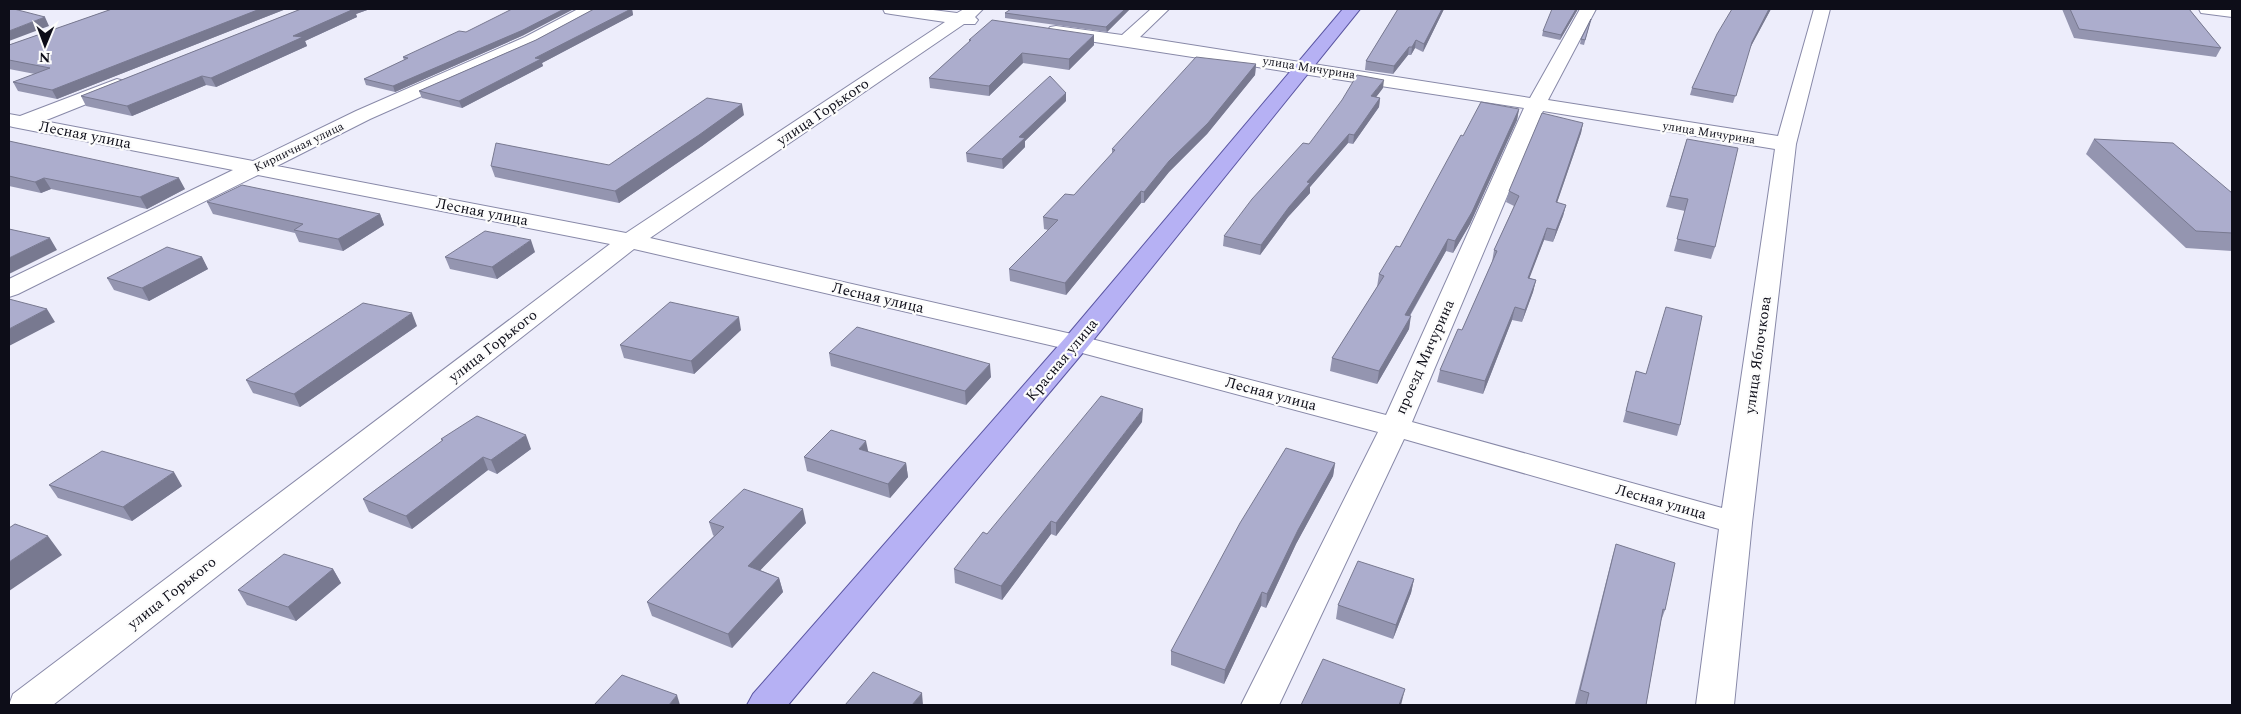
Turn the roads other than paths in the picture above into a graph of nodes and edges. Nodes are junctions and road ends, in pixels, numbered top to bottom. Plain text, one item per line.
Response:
1 (590, 9) edge
2 (891, 9) edge
3 (1161, 9) edge
4 (1352, 9) edge
5 (1588, 9) edge
6 (1822, 9) edge
7 (2207, 9) edge
8 (2232, 12) edge
9 (976, 17) edge
10 (1039, 29) edge
11 (1126, 41) junction
12 (1302, 67) junction
13 (138, 76) edge
14 (1534, 106) junction
15 (13, 123) edge
16 (1786, 144) junction
17 (256, 168) junction
18 (630, 241) junction
19 (9, 288) edge
20 (1076, 344) junction
21 (1395, 427) junction
22 (1736, 523) junction
23 (26, 705) edge
24 (766, 705) edge
25 (1260, 705) edge
26 (1715, 705) edge

1 - 17 street, Кирпичная улица
2 - 9 street
3 - 11 street
4 - 12 main road, Красная улица
5 - 14 street, проезд Мичурина
6 - 16 street, улица Яблочкова
7 - 8 street
9 - 18 street, улица Горького
10 - 11 street, улица Мичурина
11 - 12 street, улица Мичурина
12 - 14 street, улица Мичурина
12 - 20 main road, Красная улица
13 - 15 street
14 - 16 street, улица Мичурина
14 - 21 street, проезд Мичурина
15 - 17 street, Лесная улица
16 - 22 street, улица Яблочкова
17 - 18 street, Лесная улица
17 - 19 street, Кирпичная улица
18 - 20 street, Лесная улица
18 - 23 street, улица Горького
20 - 21 street, Лесная улица
20 - 24 main road, Красная улица
21 - 22 street, Лесная улица
21 - 25 street, проезд Мичурина
22 - 26 street, улица Яблочкова

